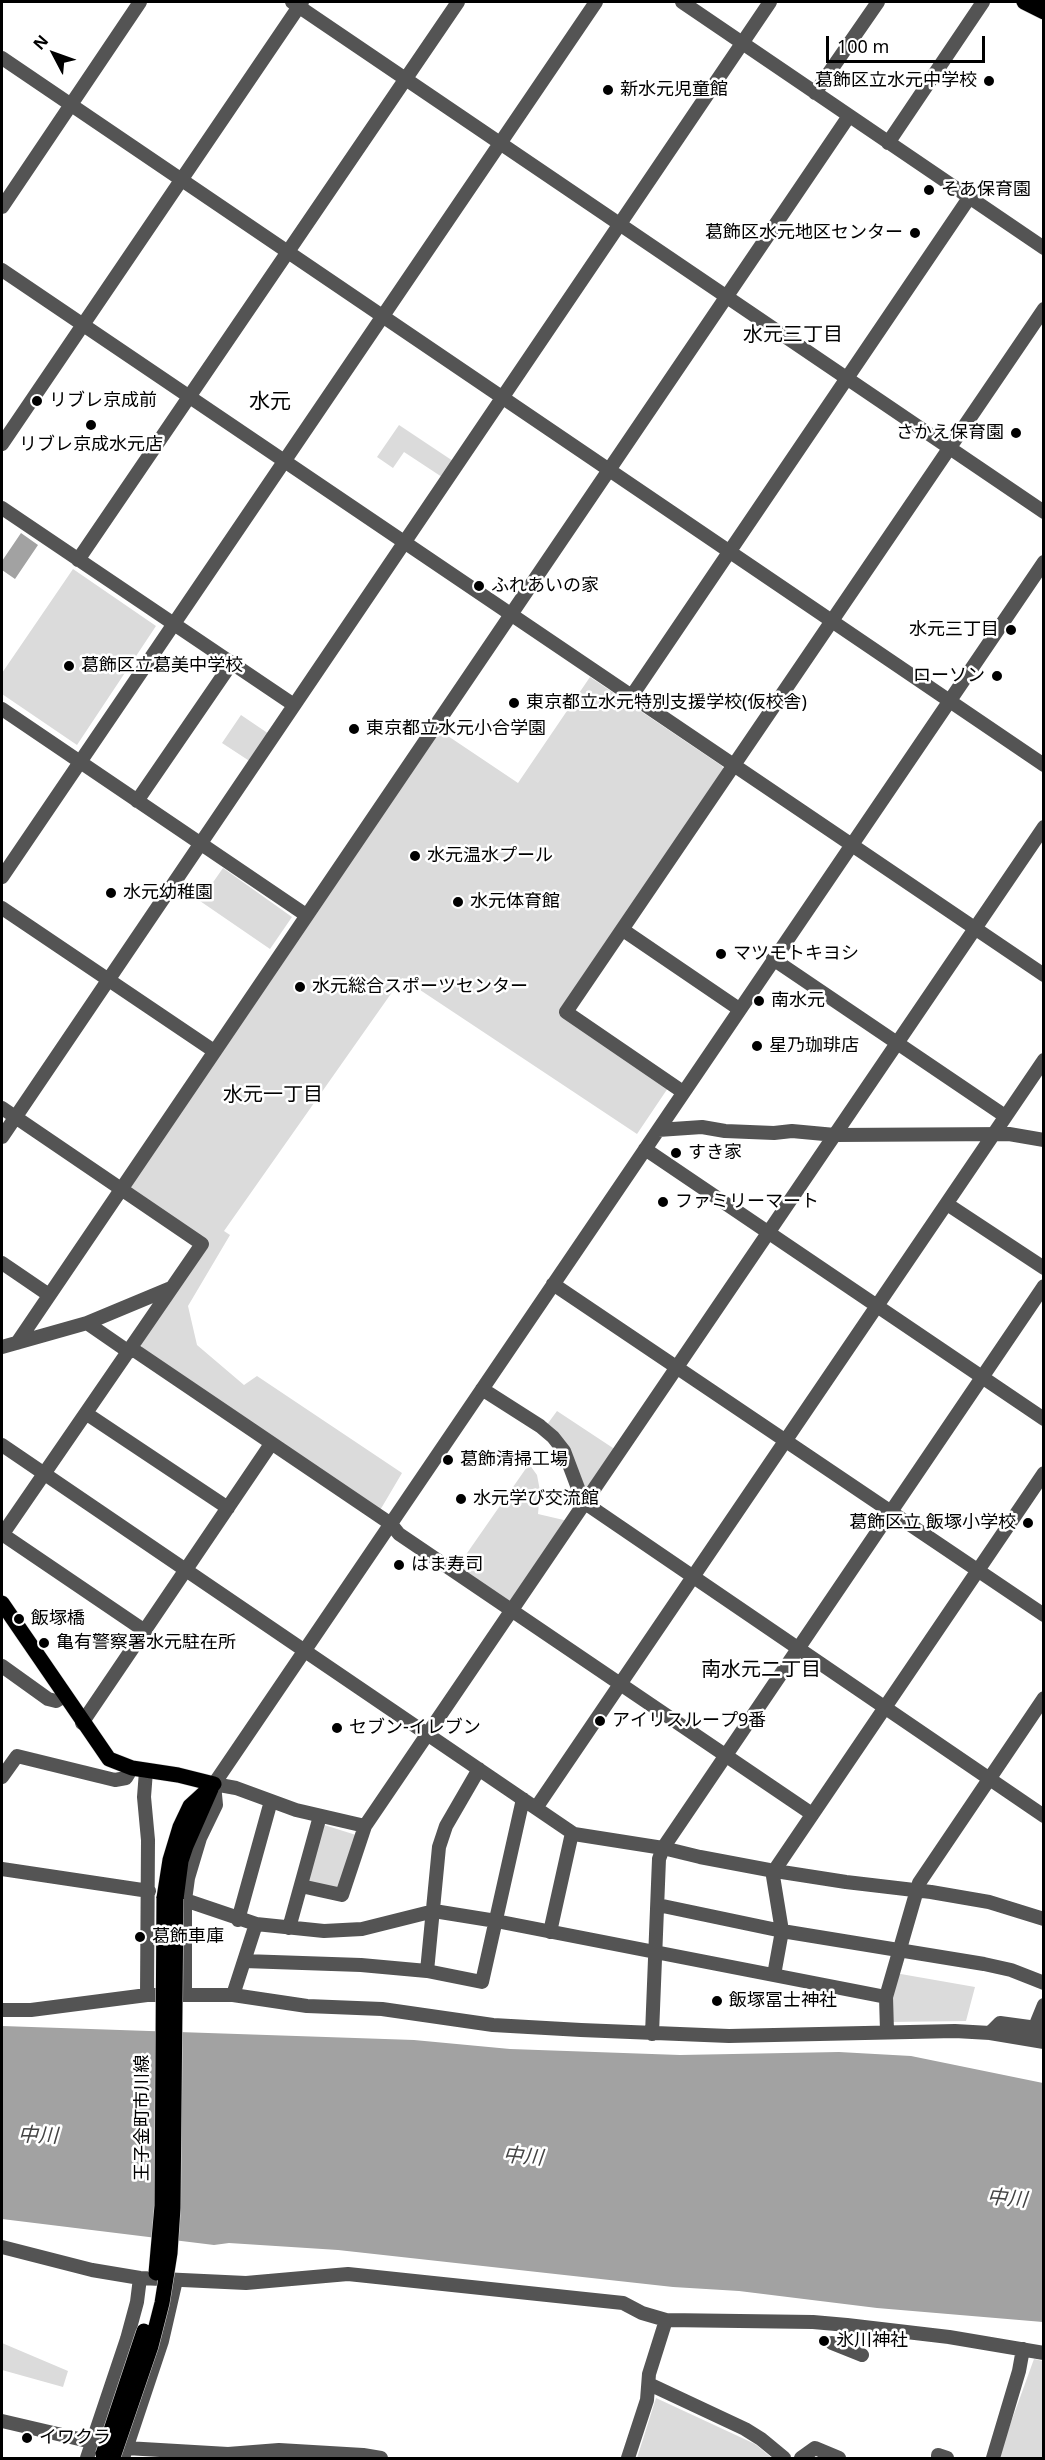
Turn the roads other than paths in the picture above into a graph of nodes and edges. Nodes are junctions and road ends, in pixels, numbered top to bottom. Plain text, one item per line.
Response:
1 (140, 2) edge
2 (458, 2) edge
3 (596, 2) edge
4 (770, 2) edge
5 (878, 2) edge
6 (983, 2) edge
7 (1024, 2) edge
8 (298, 3) edge
9 (687, 3) edge
10 (1044, 12) edge
11 (743, 44) junction
12 (2, 58) edge
13 (406, 78) junction
14 (815, 93) junction
15 (71, 105) junction
16 (849, 116) junction
17 (499, 142) junction
18 (888, 142) junction
19 (181, 179) junction
20 (969, 198) junction
21 (2, 207) edge
22 (621, 224) junction
23 (1044, 248) edge
24 (287, 252) junction
25 (2, 270) edge
26 (727, 296) junction
27 (1044, 309) edge
28 (382, 316) junction
29 (82, 325) junction
30 (846, 378) junction
31 (189, 396) junction
32 (503, 398) junction
33 (2, 444) edge
34 (949, 448) junction
35 (284, 461) junction
36 (608, 470) junction
37 (2, 508) edge
38 (1044, 512) edge
39 (404, 542) junction
40 (729, 552) junction
41 (78, 560) junction
42 (1044, 562) edge
43 (510, 615) junction
44 (831, 621) junction
45 (173, 624) junction
46 (231, 664) junction
47 (630, 697) junction
48 (949, 701) junction
49 (294, 705) junction
50 (2, 709) edge
51 (80, 762) junction
52 (1044, 765) edge
53 (733, 766) junction
54 (137, 801) junction
55 (1044, 828) edge
56 (200, 844) junction
57 (850, 846) junction
58 (2, 877) edge
59 (2, 908) edge
60 (306, 915) junction
61 (975, 928) junction
62 (622, 930) junction
63 (773, 959) junction
64 (1044, 975) edge
65 (108, 980) junction
66 (739, 1009) junction
67 (897, 1043) junction
68 (213, 1051) junction
69 (1044, 1060) edge
70 (683, 1092) junction
71 (2, 1108) edge
72 (1005, 1116) junction
73 (15, 1117) junction
74 (658, 1130) junction
75 (992, 1134) junction
76 (835, 1135) junction
77 (2, 1137) edge
78 (1044, 1140) edge
79 (645, 1149) junction
80 (121, 1189) junction
81 (947, 1204) junction
82 (769, 1233) junction
83 (2, 1263) edge
84 (1044, 1268) edge
85 (553, 1284) junction
86 (1044, 1286) edge
87 (171, 1288) junction
88 (49, 1295) junction
89 (877, 1305) junction
90 (87, 1323) junction
91 (17, 1343) junction
92 (2, 1347) edge
93 (130, 1350) junction
94 (676, 1367) junction
95 (982, 1377) junction
96 (482, 1389) junction
97 (87, 1414) junction
98 (1044, 1419) edge
99 (786, 1440) junction
100 (2, 1444) edge
101 (271, 1444) junction
102 (1044, 1473) edge
103 (45, 1474) junction
104 (585, 1504) junction
105 (228, 1508) junction
106 (891, 1512) junction
107 (391, 1524) junction
108 (2, 1535) edge
109 (978, 1570) junction
110 (186, 1571) junction
111 (693, 1576) junction
112 (2, 1603) edge
113 (512, 1610) junction
114 (1044, 1615) edge
115 (145, 1631) junction
116 (799, 1648) junction
117 (305, 1651) junction
118 (2, 1666) edge
119 (620, 1684) junction
120 (60, 1698) junction
121 (1044, 1698) edge
122 (885, 1707) junction
123 (82, 1723) junction
124 (428, 1734) junction
125 (725, 1756) junction
126 (479, 1769) junction
127 (139, 1770) junction
128 (2, 1777) edge
129 (989, 1779) junction
130 (214, 1784) junction
131 (523, 1799) junction
132 (271, 1801) junction
133 (536, 1808) junction
134 (812, 1814) junction
135 (320, 1816) junction
136 (1044, 1816) edge
137 (364, 1826) junction
138 (572, 1833) junction
139 (663, 1848) junction
140 (2, 1869) edge
141 (773, 1870) junction
142 (301, 1886) junction
143 (916, 1889) junction
144 (149, 1891) junction
145 (175, 1899) junction
146 (658, 1905) junction
147 (434, 1911) junction
148 (1044, 1919) edge
149 (238, 1920) junction
150 (496, 1921) junction
151 (255, 1924) junction
152 (289, 1928) junction
153 (782, 1931) junction
154 (550, 1932) junction
155 (899, 1950) junction
156 (657, 1953) junction
157 (244, 1961) junction
158 (427, 1971) junction
159 (774, 1975) junction
160 (1044, 1983) edge
161 (147, 1995) junction
162 (185, 1995) junction
163 (233, 1995) junction
164 (886, 1997) junction
165 (1044, 2005) edge
166 (2, 2010) edge
167 (1039, 2028) edge
168 (887, 2031) junction
169 (990, 2033) junction
170 (652, 2034) junction
171 (1044, 2042) edge
172 (2, 2247) edge
173 (140, 2278) junction
174 (176, 2280) junction
175 (666, 2320) junction
176 (832, 2343) dead end
177 (1023, 2349) junction
178 (1044, 2353) edge
179 (862, 2355) dead end
180 (649, 2384) junction
181 (2, 2421) edge
182 (92, 2442) junction
183 (113, 2456) edge
184 (87, 2458) edge
185 (381, 2458) edge
186 (628, 2458) edge
187 (784, 2458) edge
188 (801, 2458) edge
189 (839, 2458) edge
190 (938, 2458) edge
191 (947, 2458) edge
192 (993, 2458) edge

1 - 15 street
2 - 13 street
3 - 17 street
4 - 11 street
5 - 14 street
6 - 18 street
7 - 10 main road
8 - 13 street
8 - 19 street
9 - 11 street
11 - 14 street
11 - 22 street
12 - 15 street
13 - 17 street
13 - 24 street
14 - 16 street
15 - 19 street
15 - 21 street
16 - 18 street
16 - 26 street
17 - 22 street
17 - 28 street
18 - 20 street
19 - 24 street
19 - 29 street
20 - 23 street
20 - 30 street
22 - 26 street
22 - 32 street
24 - 28 street
24 - 31 street
25 - 29 street
26 - 30 street
26 - 36 street
27 - 34 street
28 - 32 street
28 - 35 street
29 - 31 street
29 - 33 street
30 - 34 street
30 - 40 street
31 - 35 street
31 - 41 street
32 - 36 street
32 - 39 street
34 - 38 street
34 - 44 street
35 - 39 street
35 - 45 street
36 - 40 street
36 - 43 street
37 - 41 street
39 - 43 street
39 - 49 street
40 - 44 street
40 - 47 street
41 - 45 street
42 - 48 street
43 - 47 street
43 - 60 street
44 - 48 street
44 - 53 street
45 - 46 street
45 - 51 street
46 - 49 street
46 - 54 street
47 - 53 street
48 - 52 street
48 - 57 street
49 - 56 street
50 - 51 street
51 - 54 street
51 - 58 street
53 - 57 street
53 - 62 street
54 - 56 street
55 - 61 street
56 - 60 street
56 - 65 street
57 - 61 street
57 - 63 street
59 - 65 street
60 - 68 street
61 - 64 street
61 - 67 street
62 - 66 street
62 - 70 street
63 - 66 street
63 - 67 street
65 - 68 street
65 - 73 street
66 - 70 street
67 - 72 street
67 - 76 street
68 - 80 street
69 - 72 street
70 - 74 street
71 - 73 street
72 - 75 street
73 - 77 street
73 - 80 street
74 - 76 street
74 - 79 street
75 - 76 street
75 - 78 street
75 - 81 street
76 - 82 street
79 - 82 street
79 - 85 street
80 - 87 street
80 - 88 street
81 - 84 street
81 - 89 street
82 - 89 street
82 - 94 street
83 - 88 street
85 - 94 street
85 - 96 street
86 - 95 street
87 - 90 street
87 - 93 street
88 - 91 street
89 - 95 street
89 - 99 street
90 - 91 street
90 - 93 street
91 - 92 street
93 - 97 street
93 - 101 street
94 - 99 street
94 - 104 street
95 - 98 street
95 - 106 street
96 - 104 street
96 - 107 street
97 - 103 street
97 - 105 street
99 - 106 street
99 - 111 street
100 - 103 street
101 - 105 street
101 - 107 street
102 - 109 street
103 - 108 street
103 - 110 street
104 - 111 street
104 - 113 street
105 - 110 street
106 - 109 street
106 - 116 street
107 - 113 street
107 - 117 street
108 - 115 street
109 - 114 street
109 - 122 street
110 - 115 street
110 - 117 street
111 - 116 street
111 - 119 street
112 - 120 main road
113 - 119 street
113 - 124 street
115 - 123 street
116 - 122 street
116 - 125 street
117 - 124 street
117 - 130 street
118 - 120 street
119 - 125 street
119 - 133 street
120 - 123 main road
121 - 129 street
122 - 129 street
122 - 134 street
123 - 127 main road
124 - 126 street
124 - 137 street
125 - 134 street
125 - 139 street
126 - 131 street
126 - 147 street
127 - 128 street
127 - 130 main road
127 - 144 street
129 - 136 street
129 - 143 street
130 - 132 street
130 - 145 street
130 - 145 main road, 王子金町市川線
131 - 133 street
131 - 150 street
132 - 135 street
132 - 149 street
133 - 138 street
134 - 141 street
135 - 137 street
135 - 142 street
137 - 142 street
138 - 139 street
138 - 154 street
139 - 141 street
139 - 146 street
140 - 144 street
141 - 143 street
141 - 153 street
142 - 152 street
143 - 148 street
143 - 155 street
144 - 161 street
145 - 149 street
145 - 162 street
145 - 183 main road, 王子金町市川線, bridge
146 - 153 street
146 - 156 street
147 - 150 street
147 - 152 street
147 - 158 street
149 - 151 street
150 - 154 street
150 - 158 street
151 - 152 street
151 - 157 street
153 - 155 street
153 - 159 street
154 - 156 street
155 - 160 street
155 - 164 street
156 - 159 street
156 - 170 street
157 - 158 street
157 - 163 street
159 - 164 street
161 - 162 street
161 - 166 street
162 - 163 street
163 - 170 street
164 - 168 street
165 - 167 street
167 - 169 street
168 - 169 street
168 - 170 street
169 - 171 street
172 - 173 street
173 - 174 street
173 - 182 street
174 - 175 street
174 - 183 street
175 - 177 street
175 - 180 street
176 - 179 street
177 - 178 street
177 - 192 street
180 - 186 street
180 - 187 street
181 - 182 street
182 - 184 street
183 - 185 street
188 - 189 street
190 - 191 street

